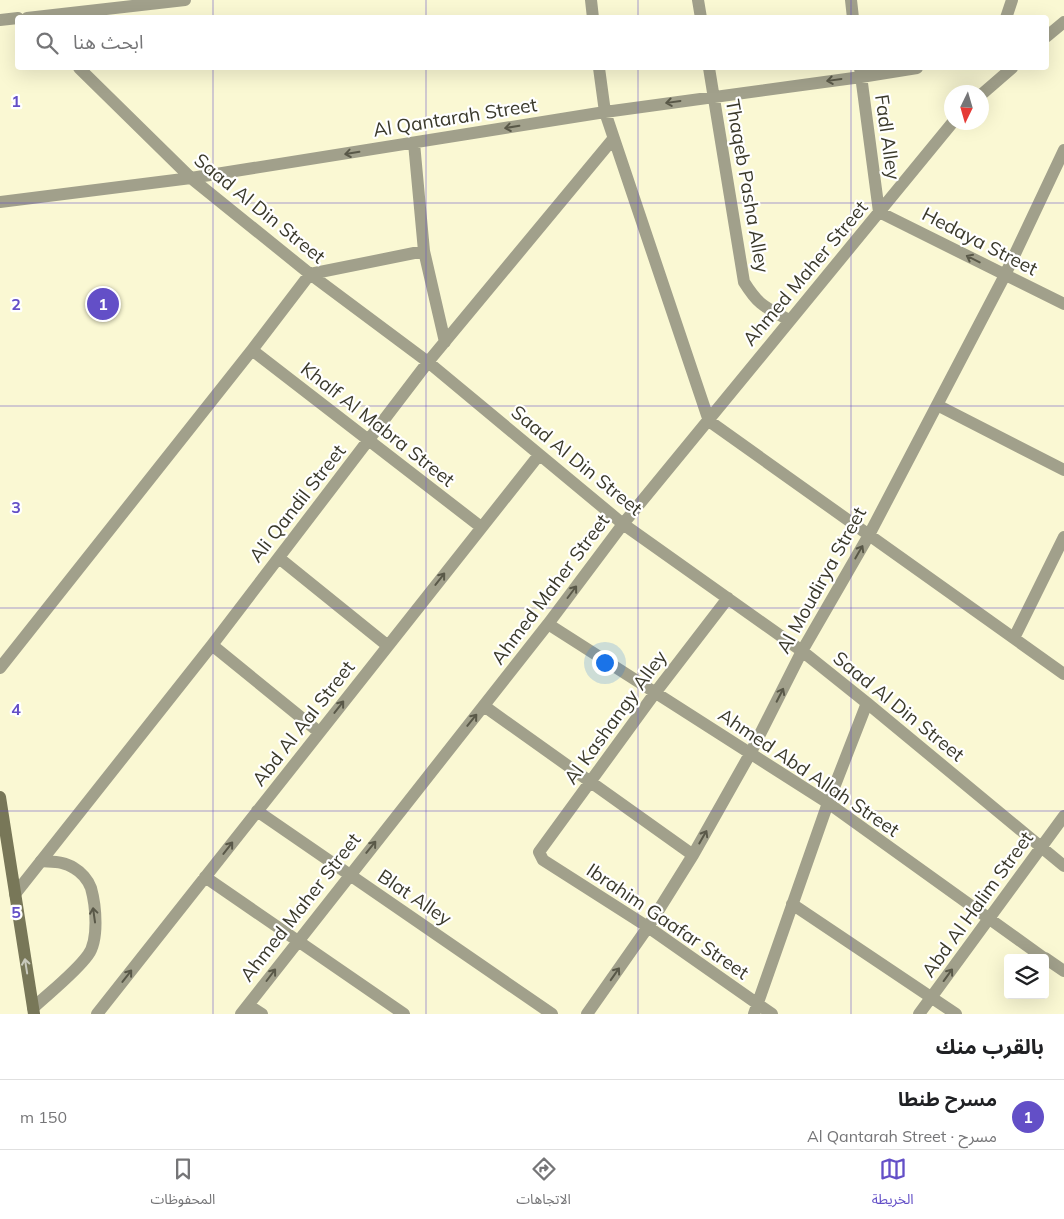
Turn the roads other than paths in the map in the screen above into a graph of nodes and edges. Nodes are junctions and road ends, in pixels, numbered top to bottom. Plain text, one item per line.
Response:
1 (185, 0) edge
2 (591, 0) edge
3 (698, 0) edge
4 (851, 0) edge
5 (1012, 0) edge
6 (162, 1) edge
7 (46, 15) edge
8 (593, 15) edge
9 (700, 15) edge
10 (853, 15) edge
11 (1007, 15) edge
12 (15, 18) edge
13 (0, 20) edge
14 (1064, 22) edge
15 (1049, 34) edge
16 (81, 70) edge
17 (599, 70) edge
18 (709, 70) edge
19 (889, 70) edge
20 (1010, 70) edge
21 (861, 72) edge
22 (989, 88) edge
23 (714, 96) junction
24 (605, 112) junction
25 (947, 130) edge
26 (614, 139) junction
27 (414, 143) junction
28 (1064, 150) edge
29 (191, 178) junction
30 (0, 202) edge
31 (880, 212) junction
32 (424, 251) junction
33 (310, 274) junction
34 (1005, 275) junction
35 (1064, 304) edge
36 (789, 320) junction
37 (445, 342) junction
38 (252, 350) junction
39 (428, 362) junction
40 (937, 405) junction
41 (709, 421) junction
42 (369, 441) junction
43 (539, 455) junction
44 (1064, 470) edge
45 (623, 524) junction
46 (481, 527) junction
47 (869, 535) junction
48 (1064, 536) edge
49 (279, 558) junction
50 (728, 598) junction
51 (548, 624) junction
52 (1014, 638) junction
53 (212, 645) junction
54 (388, 646) junction
55 (802, 651) junction
56 (0, 668) edge
57 (1064, 674) edge
58 (655, 693) junction
59 (867, 703) junction
60 (484, 706) junction
61 (320, 732) junction
62 (750, 754) junction
63 (591, 782) junction
64 (0, 797) edge
65 (828, 803) junction
66 (257, 811) junction
67 (1064, 816) edge
68 (1041, 849) junction
69 (693, 854) junction
70 (544, 860) joint
71 (41, 861) junction
72 (1064, 866) edge
73 (349, 875) junction
74 (205, 877) junction
75 (15, 894) junction
76 (792, 904) junction
77 (989, 920) junction
78 (648, 927) junction
79 (297, 941) junction
80 (1039, 954) edge
81 (1049, 961) edge
82 (1064, 971) edge
83 (931, 998) junction
84 (245, 1009) edge
85 (756, 1009) edge
86 (33, 1011) edge
87 (100, 1013) edge
88 (262, 1014) edge
89 (404, 1014) edge
90 (552, 1014) edge
91 (587, 1014) edge
92 (772, 1014) edge
93 (919, 1014) edge
94 (956, 1014) edge

1 - 6 street
2 - 8 street
3 - 9 street
4 - 10 street
5 - 11 street
6 - 7 street
12 - 13 street
14 - 15 street
16 - 29 street, Saad Al Din Street
17 - 24 street
18 - 23 street, Thaqeb Pasha Alley
19 - 21 street, Al Qantarah Street
20 - 22 street
21 -> 23 street, Al Qantarah Street
21 - 31 street, Fadl Alley
23 -> 24 street, Al Qantarah Street
23 - 36 street, Thaqeb Pasha Alley
24 - 26 street
24 -> 27 street, Al Qantarah Street
25 - 31 street, Ahmed Maher Street
26 - 37 street, Ali Qandil Street
26 - 41 street
27 -> 29 street, Al Qantarah Street
27 - 32 street
28 - 34 street, Al Moudirya Street
29 - 30 street, Al Qantarah Street
29 - 33 street, Saad Al Din Street
34 -> 31 street, Hedaya Street
31 - 36 street, Ahmed Maher Street
32 - 33 street
32 - 37 street
33 - 38 street
33 - 39 street, Saad Al Din Street
34 - 35 street, Hedaya Street
34 - 40 street, Al Moudirya Street
36 - 41 street, Ahmed Maher Street
37 - 39 street, Ali Qandil Street
38 - 42 street, Khalf Al Mabra Street
38 - 56 street
39 - 42 street, Ali Qandil Street
39 - 43 street, Saad Al Din Street
40 - 44 street
40 - 47 street, Al Moudirya Street
41 - 45 street, Ahmed Maher Street
41 - 47 street
42 - 46 street, Khalf Al Mabra Street
42 - 49 street, Ali Qandil Street
43 - 45 street, Saad Al Din Street
43 - 46 street, Abd Al Aal Street
45 - 50 street, Saad Al Din Street
51 -> 45 street, Ahmed Maher Street
54 -> 46 street, Abd Al Aal Street
47 - 52 street
55 -> 47 street, Al Moudirya Street
48 - 52 street
49 - 53 street, Ali Qandil Street
49 - 54 street
50 - 55 street, Saad Al Din Street
50 - 58 street, Al Kashangy Alley
51 - 58 street, Ahmed Abd Allah Street
51 - 60 street, Ahmed Maher Street
52 - 57 street
53 - 61 street
53 - 71 street, Ali Qandil Street
61 -> 54 street, Abd Al Aal Street
55 - 59 street, Saad Al Din Street
62 -> 55 street, Al Moudirya Street
58 - 62 street, Ahmed Abd Allah Street
58 - 63 street, Al Kashangy Alley
59 - 65 street
59 - 68 street, Saad Al Din Street
60 - 63 street
73 -> 60 street, Ahmed Maher Street
61 - 66 street, Abd Al Aal Street
62 - 65 street, Ahmed Abd Allah Street
69 -> 62 street, Al Moudirya Street
63 - 69 street
63 - 70 street, Al Kashangy Alley
64 - 75 main road
65 - 76 street
65 - 77 street, Ahmed Abd Allah Street
66 - 73 street, Blat Alley
74 -> 66 street, Abd Al Aal Street
67 - 68 street, Abd Al Halim Street
68 - 72 street, Saad Al Din Street
68 - 77 street, Abd Al Halim Street
69 - 78 street, Al Moudirya Street
70 - 78 street, Ibrahim Gaafar Street
71 - 75 street, Ali Qandil Street
86 -> 71 street
73 - 79 street, Ahmed Maher Street
73 - 90 street, Blat Alley
74 - 79 street
87 -> 74 street, Abd Al Aal Street
86 -> 75 main road
76 - 83 street
76 - 85 street
77 - 80 street, Ahmed Abd Allah Street
83 -> 77 street, Abd Al Halim Street
78 - 85 street, Ibrahim Gaafar Street
91 -> 78 street, Al Moudirya Street
84 -> 79 street, Ahmed Maher Street
79 - 89 street
81 - 82 street, Ahmed Abd Allah Street
83 - 93 street, Abd Al Halim Street
83 - 94 street
84 - 88 street
85 - 92 street, Ibrahim Gaafar Street

